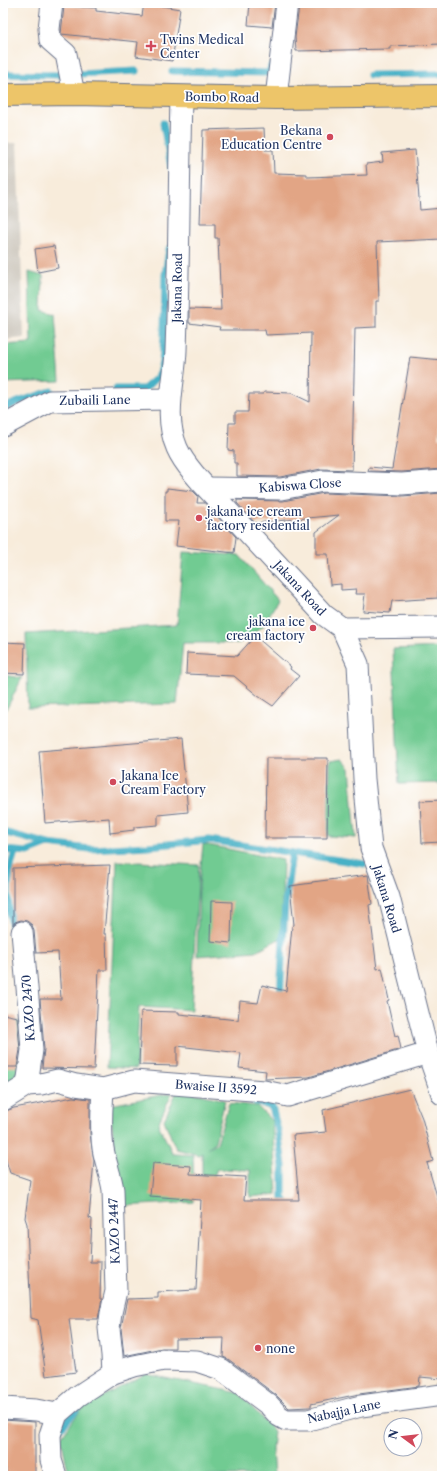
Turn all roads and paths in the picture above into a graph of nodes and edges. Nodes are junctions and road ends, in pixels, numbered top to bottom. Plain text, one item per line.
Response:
1 (52, 3) edge
2 (288, 3) edge
3 (74, 94) junction
4 (3, 95) edge
5 (442, 96) edge
6 (181, 97) junction
7 (276, 98) junction
8 (170, 398) junction
9 (3, 426) edge
10 (442, 481) edge
11 (207, 488) junction
12 (442, 627) edge
13 (342, 628) junction
14 (22, 932) dead end
15 (428, 1053) junction
16 (27, 1085) junction
17 (103, 1089) junction
18 (442, 1094) edge
19 (3, 1100) edge
20 (113, 1373) junction
21 (442, 1395) edge
22 (3, 1408) edge
23 (57, 1414) junction
24 (56, 1476) edge

1 - 3 street
2 - 7 street
3 - 4 main road, Bombo Road
3 - 6 main road, Bombo Road
5 - 7 main road, Bombo Road
6 - 7 main road, Bombo Road
6 - 8 street, Jakana Road
8 - 9 street, Zubaili Lane
8 - 11 street, Jakana Road
10 - 11 street, Kabiswa Close
11 - 13 street, Jakana Road
12 - 13 street
13 - 15 street, Jakana Road
14 - 16 street, KAZO 2470
15 - 17 street, Bwaise II 3592
15 - 18 street, Jakana Road
16 - 17 street, Bwaise II 3592
16 - 19 street, Bwaise II 3592
17 - 20 street, KAZO 2447
20 - 21 street, Nabajja Lane
20 - 23 street, Nabajja Lane
22 - 23 street
23 - 24 street

